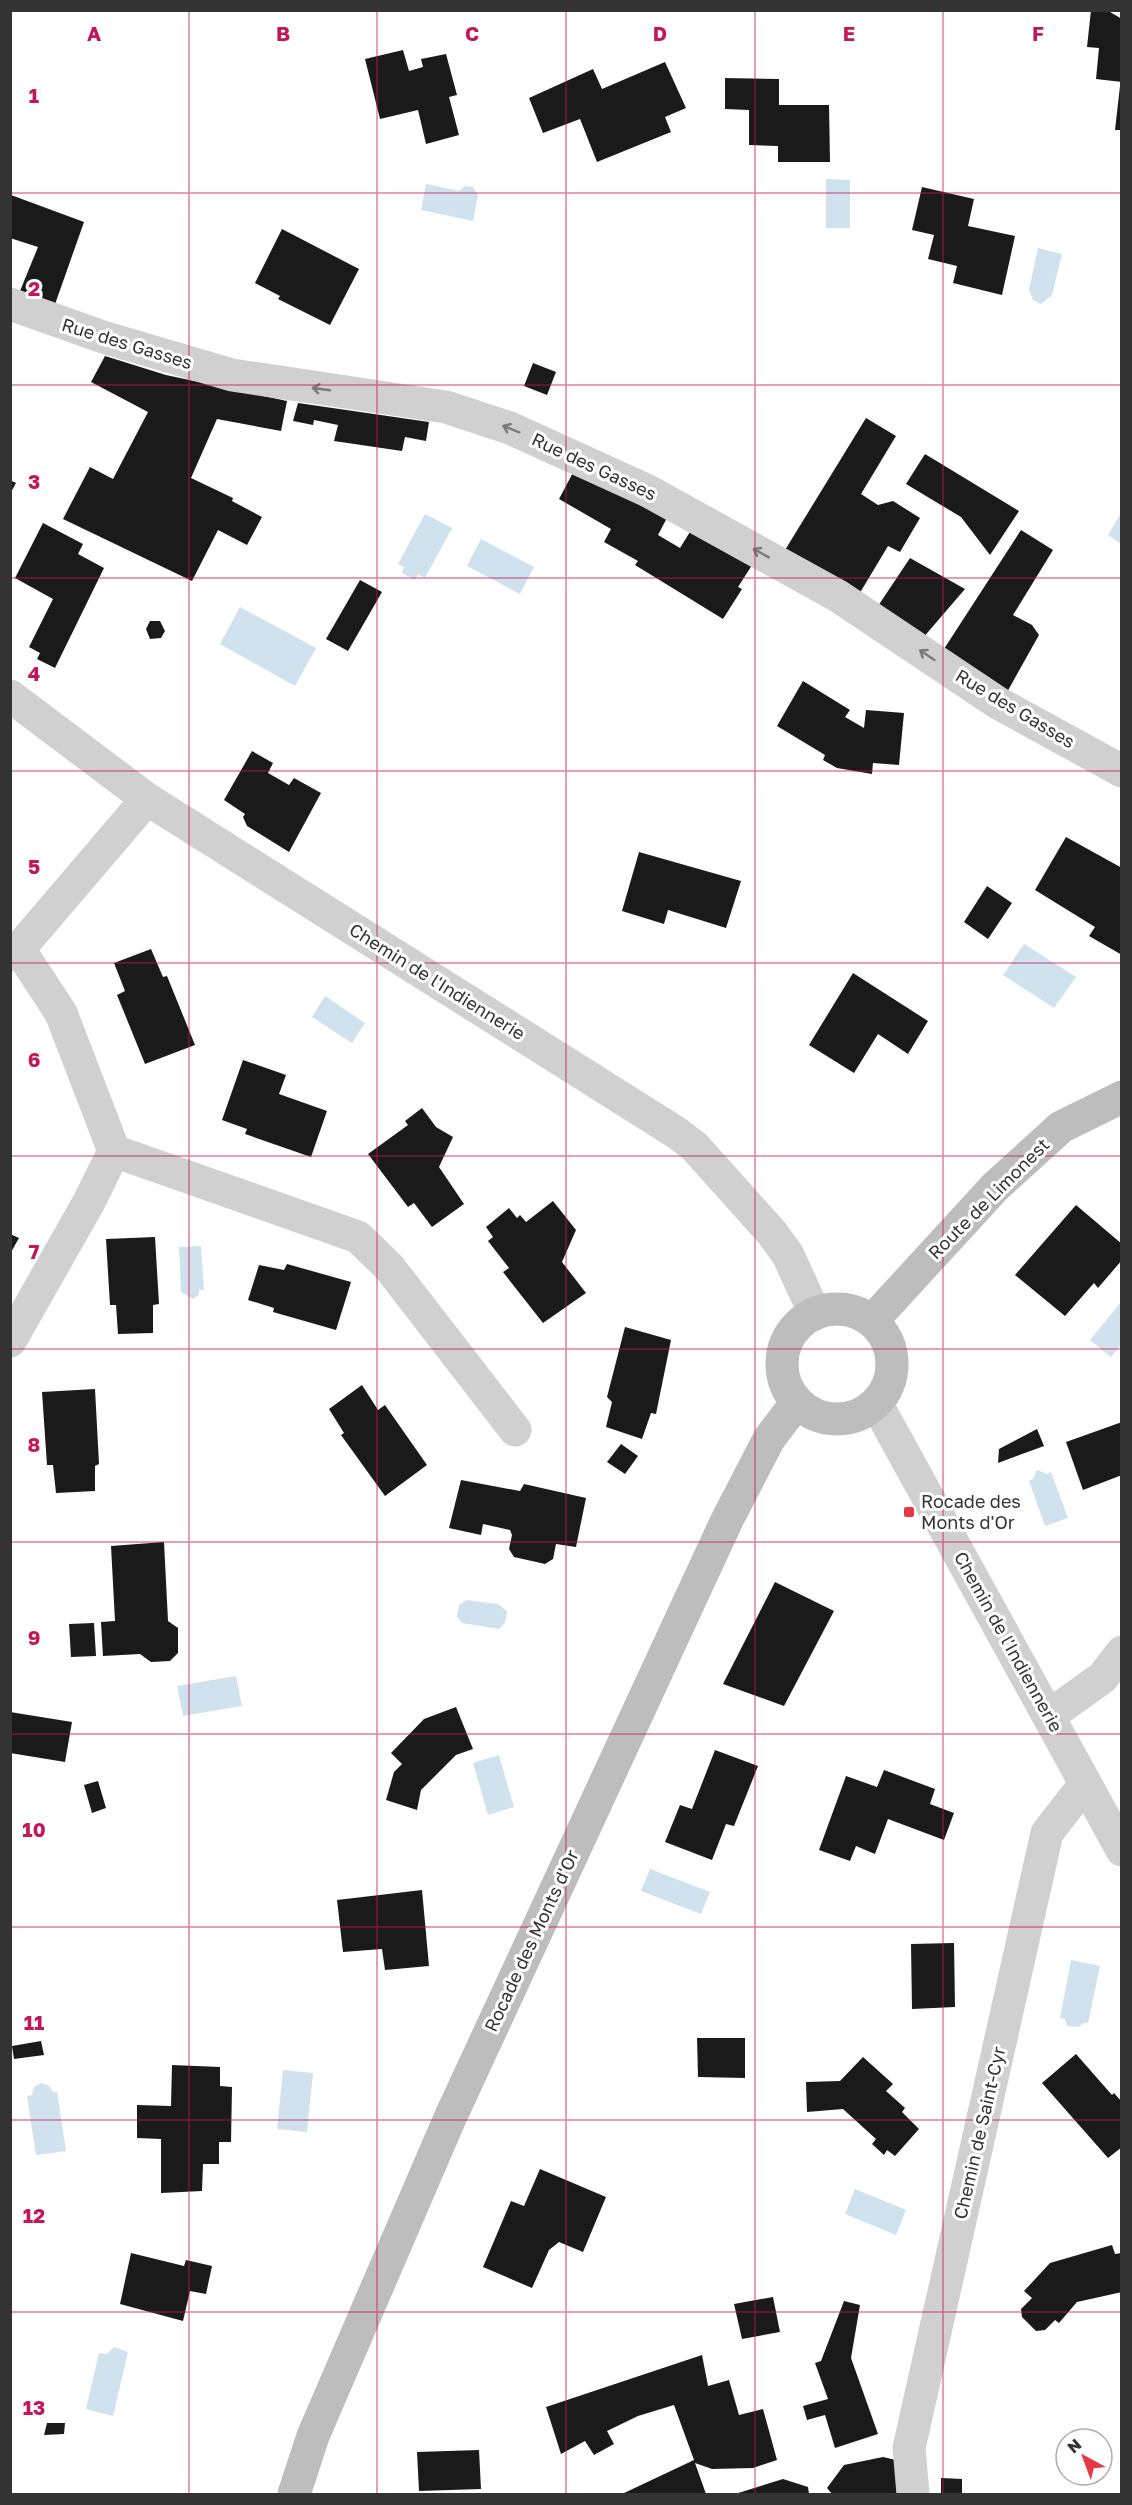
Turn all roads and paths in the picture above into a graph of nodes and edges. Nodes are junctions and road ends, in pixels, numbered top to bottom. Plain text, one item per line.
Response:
1 (10, 304) edge
2 (10, 696) edge
3 (1122, 771) edge
4 (147, 800) junction
5 (15, 952) edge
6 (1122, 1097) edge
7 (114, 1151) junction
8 (816, 1314) junction
9 (872, 1321) junction
10 (10, 1341) edge
11 (797, 1402) junction
12 (876, 1403) junction
13 (515, 1430) dead end
14 (1122, 1652) edge
15 (1049, 1716) junction
16 (1085, 1784) junction
17 (1122, 1850) edge
18 (294, 2494) edge
19 (913, 2494) edge

3 -> 1 street, Rue des Gasses
2 - 4 street, Chemin de l'Indiennerie
4 - 5 street
4 - 8 street, Chemin de l'Indiennerie
5 - 7 street
6 - 9 street, Route de Limonest
7 - 10 street
7 - 13 street
8 - 9 street
8 - 11 street
9 - 12 street
11 - 12 street
11 - 18 street, Rocade des Monts d'Or
12 - 15 street, Chemin de l'Indiennerie
14 - 15 street
15 - 16 street, Chemin de l'Indiennerie
16 - 17 street, Chemin de l'Indiennerie
16 - 19 street, Chemin de Saint-Cyr

